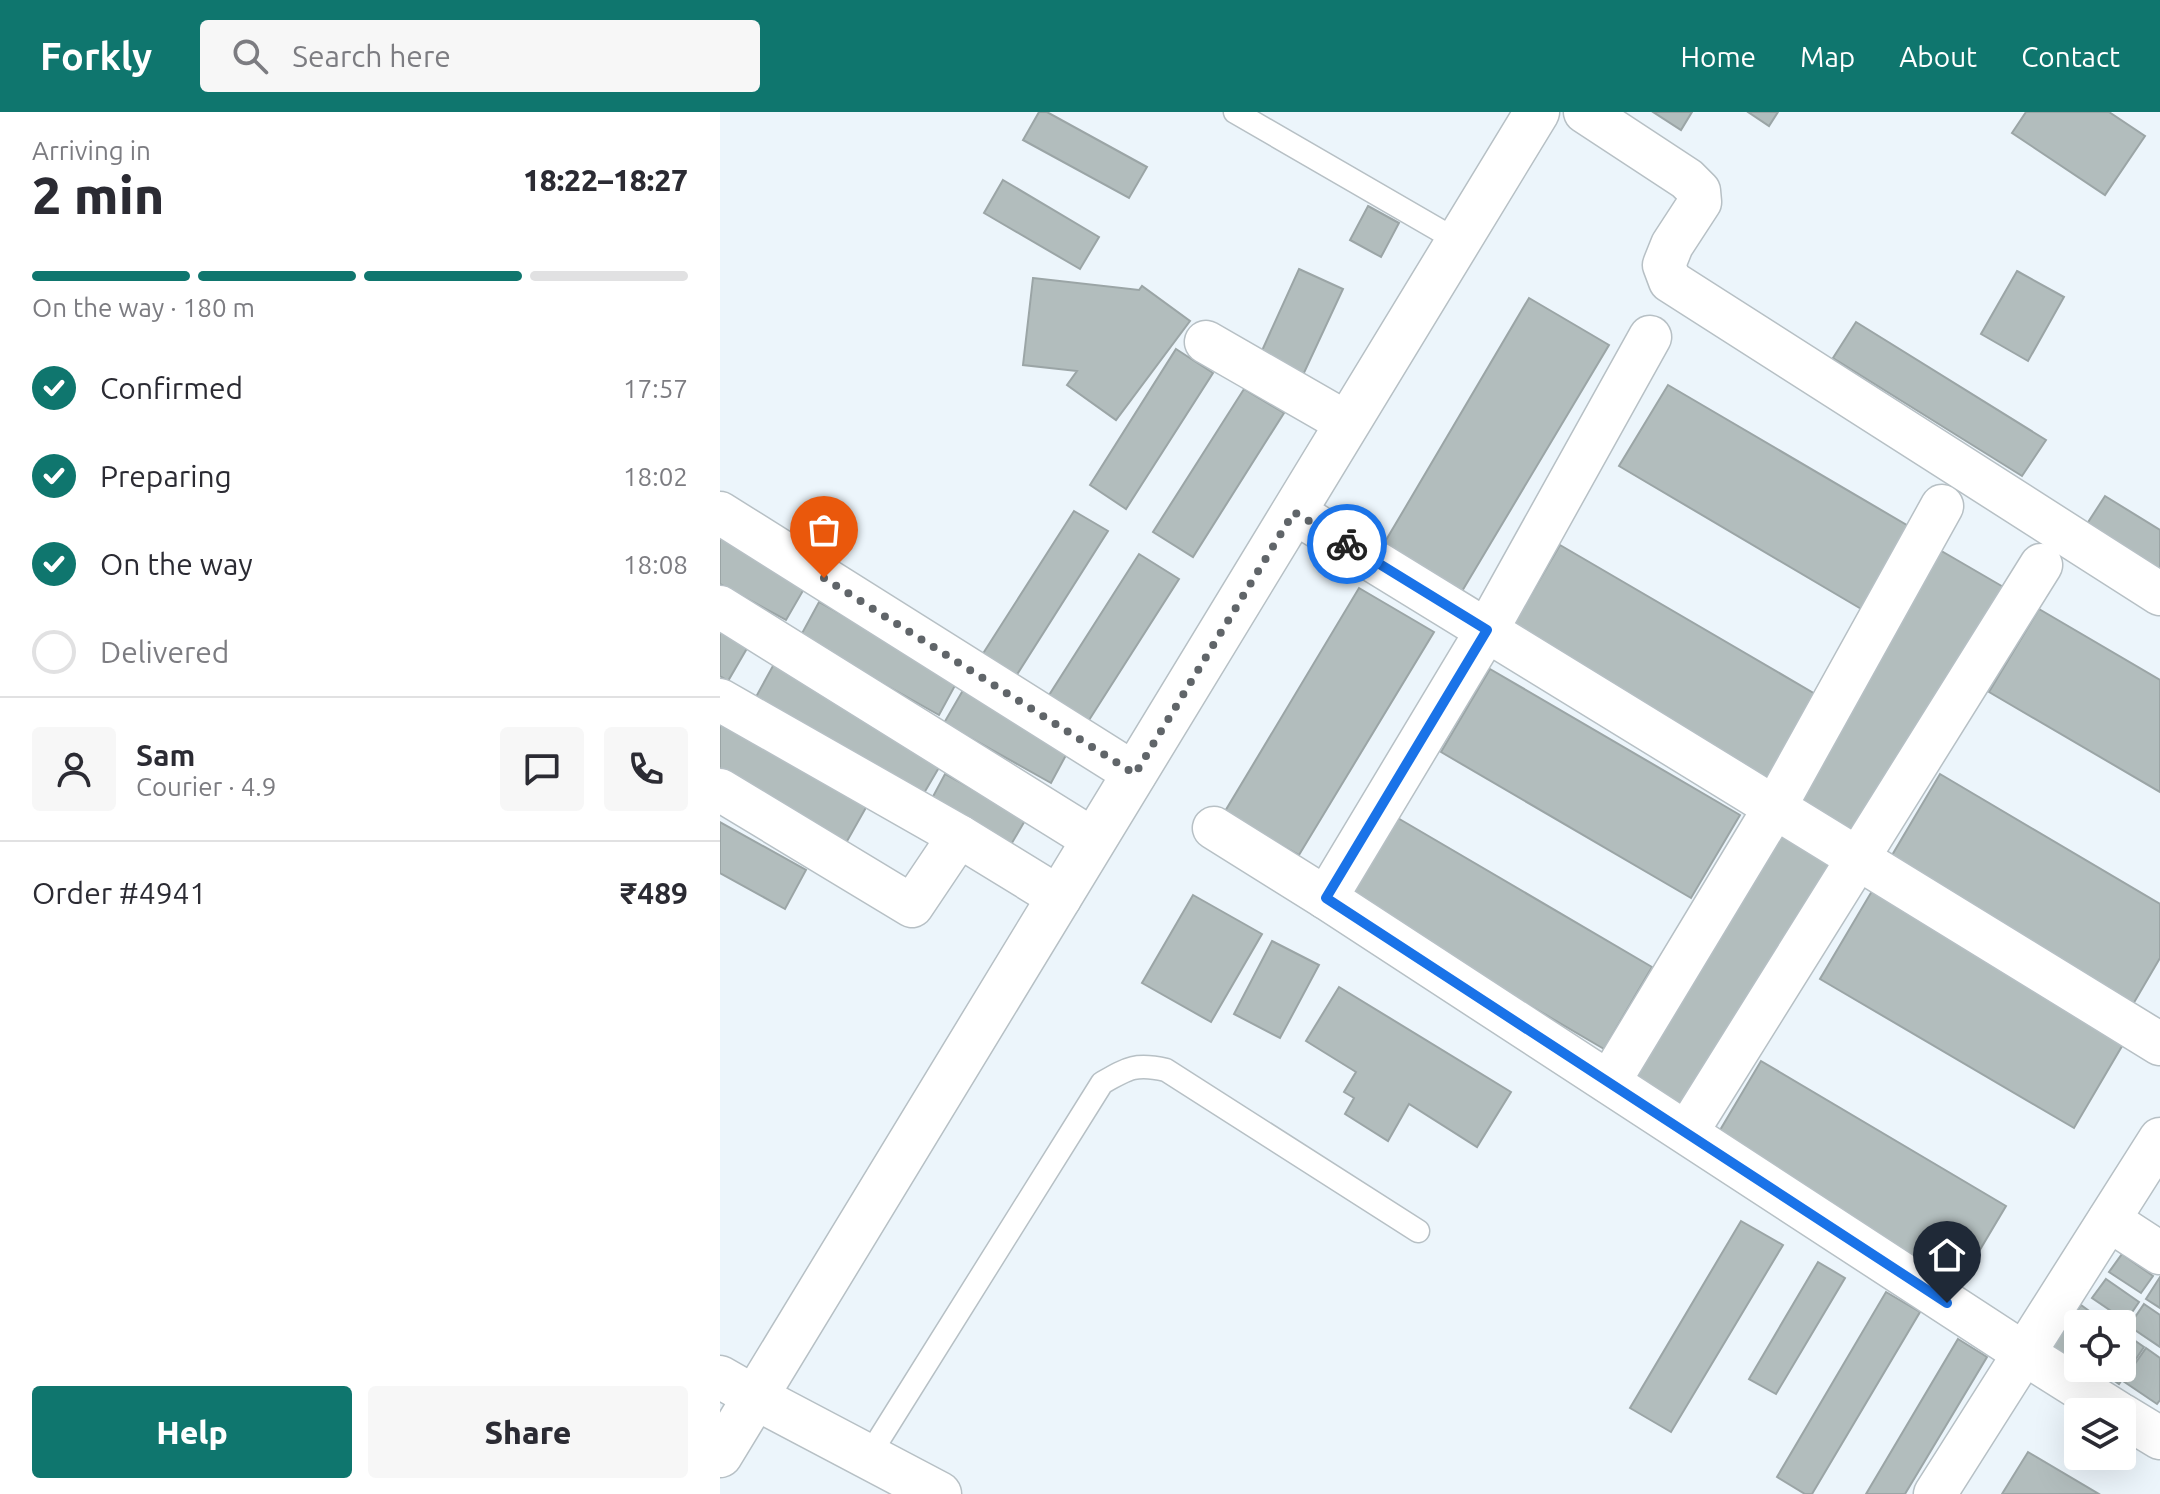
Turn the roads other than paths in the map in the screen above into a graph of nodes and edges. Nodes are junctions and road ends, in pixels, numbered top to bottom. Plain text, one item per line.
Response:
1 (1235, 112) edge
2 (1537, 112) edge
3 (1585, 112) edge
4 (1458, 241) junction
5 (1650, 337) dead end
6 (1206, 342) dead end
7 (1347, 423) junction
8 (1942, 506) dead end
9 (1294, 512) junction
10 (720, 513) edge
11 (2041, 565) dead end
12 (2160, 594) edge
13 (720, 607) edge
14 (1487, 630) junction
15 (720, 700) edge
16 (1135, 774) junction
17 (720, 790) edge
18 (1775, 807) junction
19 (1214, 828) dead end
20 (959, 836) junction
21 (1094, 840) junction
22 (1858, 858) junction
23 (1060, 898) junction
24 (1326, 898) junction
25 (2160, 1044) edge
26 (1609, 1082) junction
27 (1687, 1132) junction
28 (2160, 1139) edge
29 (2109, 1220) junction
30 (1418, 1231) dead end
31 (2160, 1253) edge
32 (2025, 1354) junction
33 (738, 1387) edge
34 (2096, 1398) edge
35 (2136, 1423) edge
36 (2160, 1438) edge
37 (720, 1455) edge
38 (868, 1457) junction
39 (939, 1494) edge
40 (1935, 1494) edge

1 - 4 lane
2 - 4 street
3 - 12 street
4 - 7 street
5 - 14 street
6 - 7 street
7 - 9 street
8 - 18 street
9 - 14 street
9 - 16 street
10 - 16 street
11 - 22 street
13 - 21 street
14 - 18 street
14 - 24 street
15 - 20 street
16 - 21 street
17 - 20 street
18 - 22 street
18 - 26 street
19 - 24 street
20 - 23 street
21 - 23 street
22 - 25 street
22 - 27 street
23 - 33 street
24 - 26 street
26 - 27 street
27 - 32 street
28 - 29 street
29 - 31 street
29 - 32 street
30 - 38 lane
32 - 34 street
32 - 40 street
33 - 37 street
33 - 38 street
35 - 36 street
38 - 39 street

